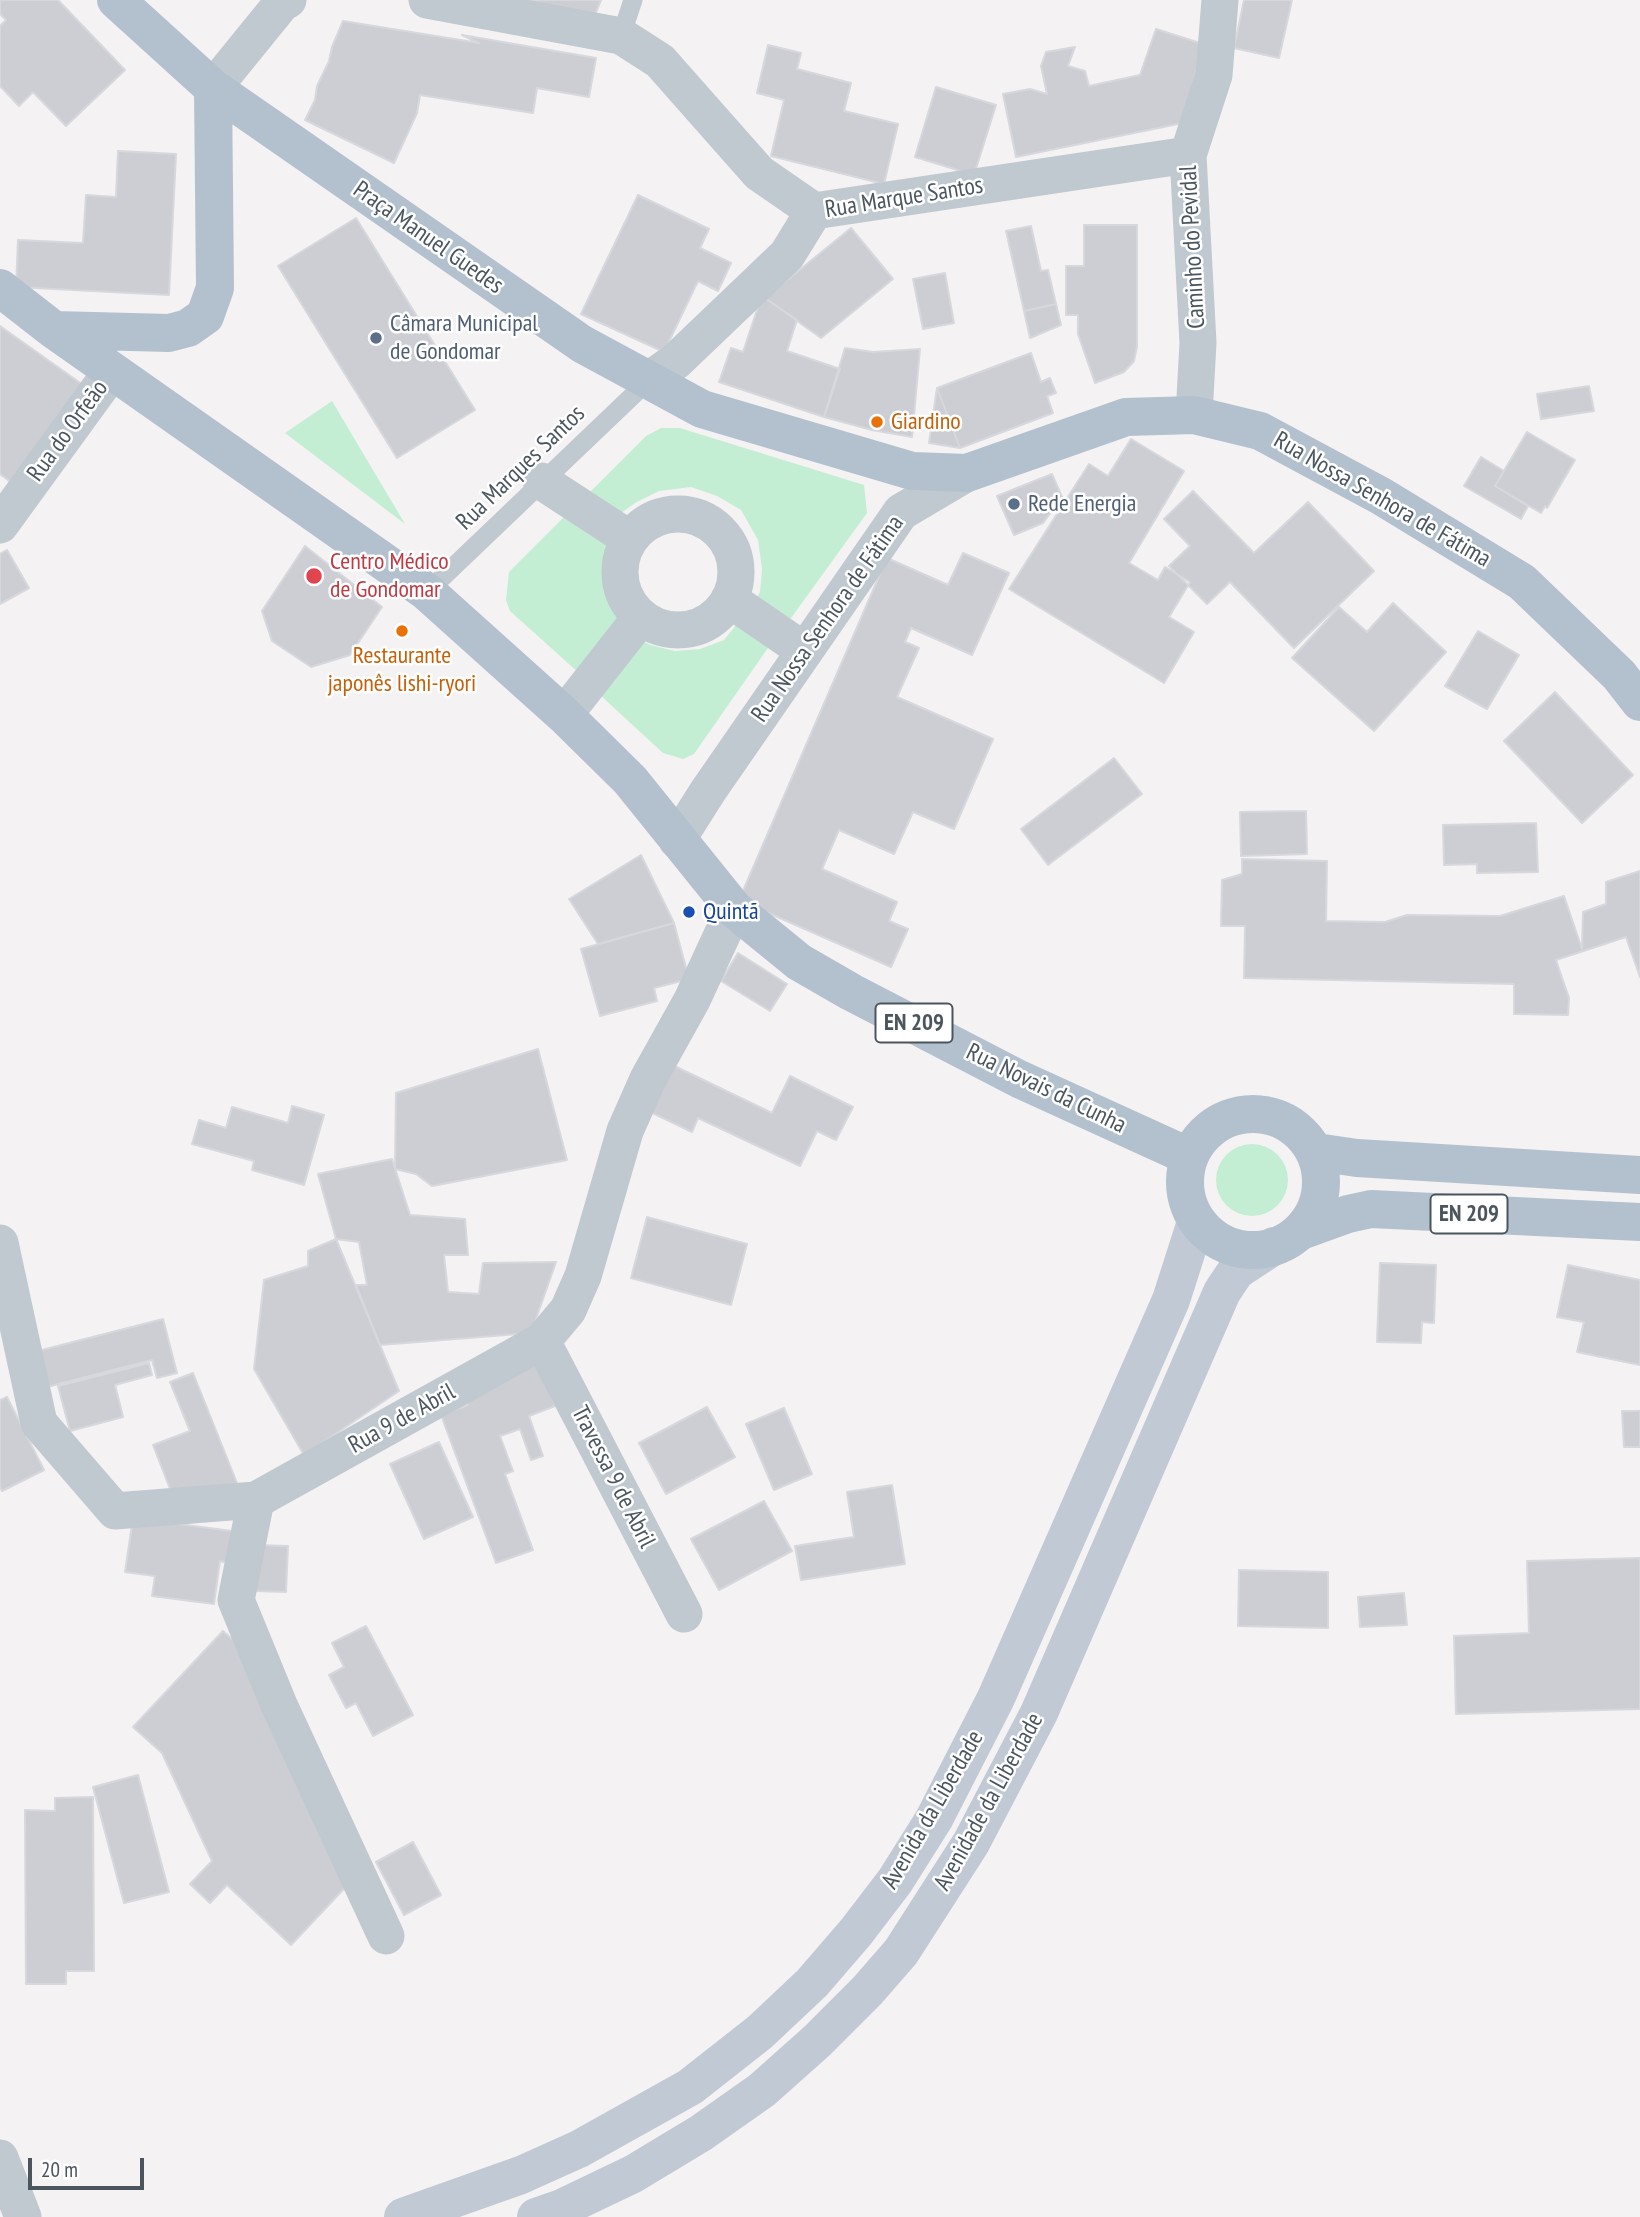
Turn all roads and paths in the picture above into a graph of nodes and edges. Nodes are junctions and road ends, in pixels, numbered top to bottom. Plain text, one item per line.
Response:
1 (116, 0) edge
2 (288, 0) edge
3 (427, 0) edge
4 (633, 0) edge
5 (1220, 0) edge
6 (621, 36) junction
7 (214, 88) junction
8 (1188, 155) junction
9 (814, 211) junction
10 (0, 288) edge
11 (54, 330) junction
12 (112, 371) junction
13 (649, 380) junction
14 (1194, 415) junction
15 (967, 473) junction
16 (541, 481) junction
17 (0, 524) edge
18 (630, 539) junction
19 (427, 592) junction
20 (729, 599) junction
21 (641, 617) junction
22 (805, 651) junction
23 (1640, 702) edge
24 (564, 715) junction
25 (677, 840) junction
26 (734, 909) junction
27 (1316, 1152) junction
28 (1188, 1156) junction
29 (1640, 1175) edge
30 (1196, 1222) junction
31 (1640, 1222) edge
32 (1288, 1238) junction
33 (0, 1243) edge
34 (542, 1341) junction
35 (256, 1500) junction
36 (684, 1614) dead end
37 (386, 1936) dead end
38 (0, 2158) edge
39 (23, 2217) edge
40 (404, 2217) edge
41 (536, 2217) edge

1 - 7 main road, Praça Manuel Guedes
2 - 7 street
3 - 6 street
4 - 6 lane
5 - 8 street, Caminho do Pevidal
6 - 9 street
7 - 11 main road
7 - 13 main road, Praça Manuel Guedes
8 - 9 street, Rua Marque Santos
8 - 14 street, Caminho do Pevidal
9 - 13 street, Rua Marque Santos
10 - 11 main road, EN 209
11 - 12 main road, EN 209
12 - 17 street, Rua do Orfeão
12 - 19 main road, EN 209
13 - 15 main road, Praça Manuel Guedes
13 - 16 lane, Rua Marques Santos
14 - 15 main road, Rua Nossa Senhora de Fátima
14 - 23 main road, Rua Nossa Senhora de Fátima
15 - 22 street, Rua Nossa Senhora de Fátima
16 - 18 street
16 - 19 lane, Rua Marques Santos
18 - 20 street
18 - 21 street
19 - 24 main road, EN 209
20 - 21 street
20 - 22 street
21 - 24 street
22 - 25 street, Rua Nossa Senhora de Fátima
24 - 25 main road, EN 209
25 - 26 main road, Rua Novais da Cunha / EN 209
26 - 28 main road, Rua Novais da Cunha / EN 209
26 - 34 street, Rua 9 de Abril
27 - 28 main road
27 - 29 main road, EN 209
27 - 32 main road
28 - 30 main road
30 - 32 main road
30 - 40 main road, Avenida da Liberdade
31 - 32 main road, EN 209
32 - 41 main road, Avenidade da Liberdade
33 - 35 street
34 - 35 street, Rua 9 de Abril
34 - 36 street, Travessa 9 de Abril
35 - 37 street
38 - 39 street

